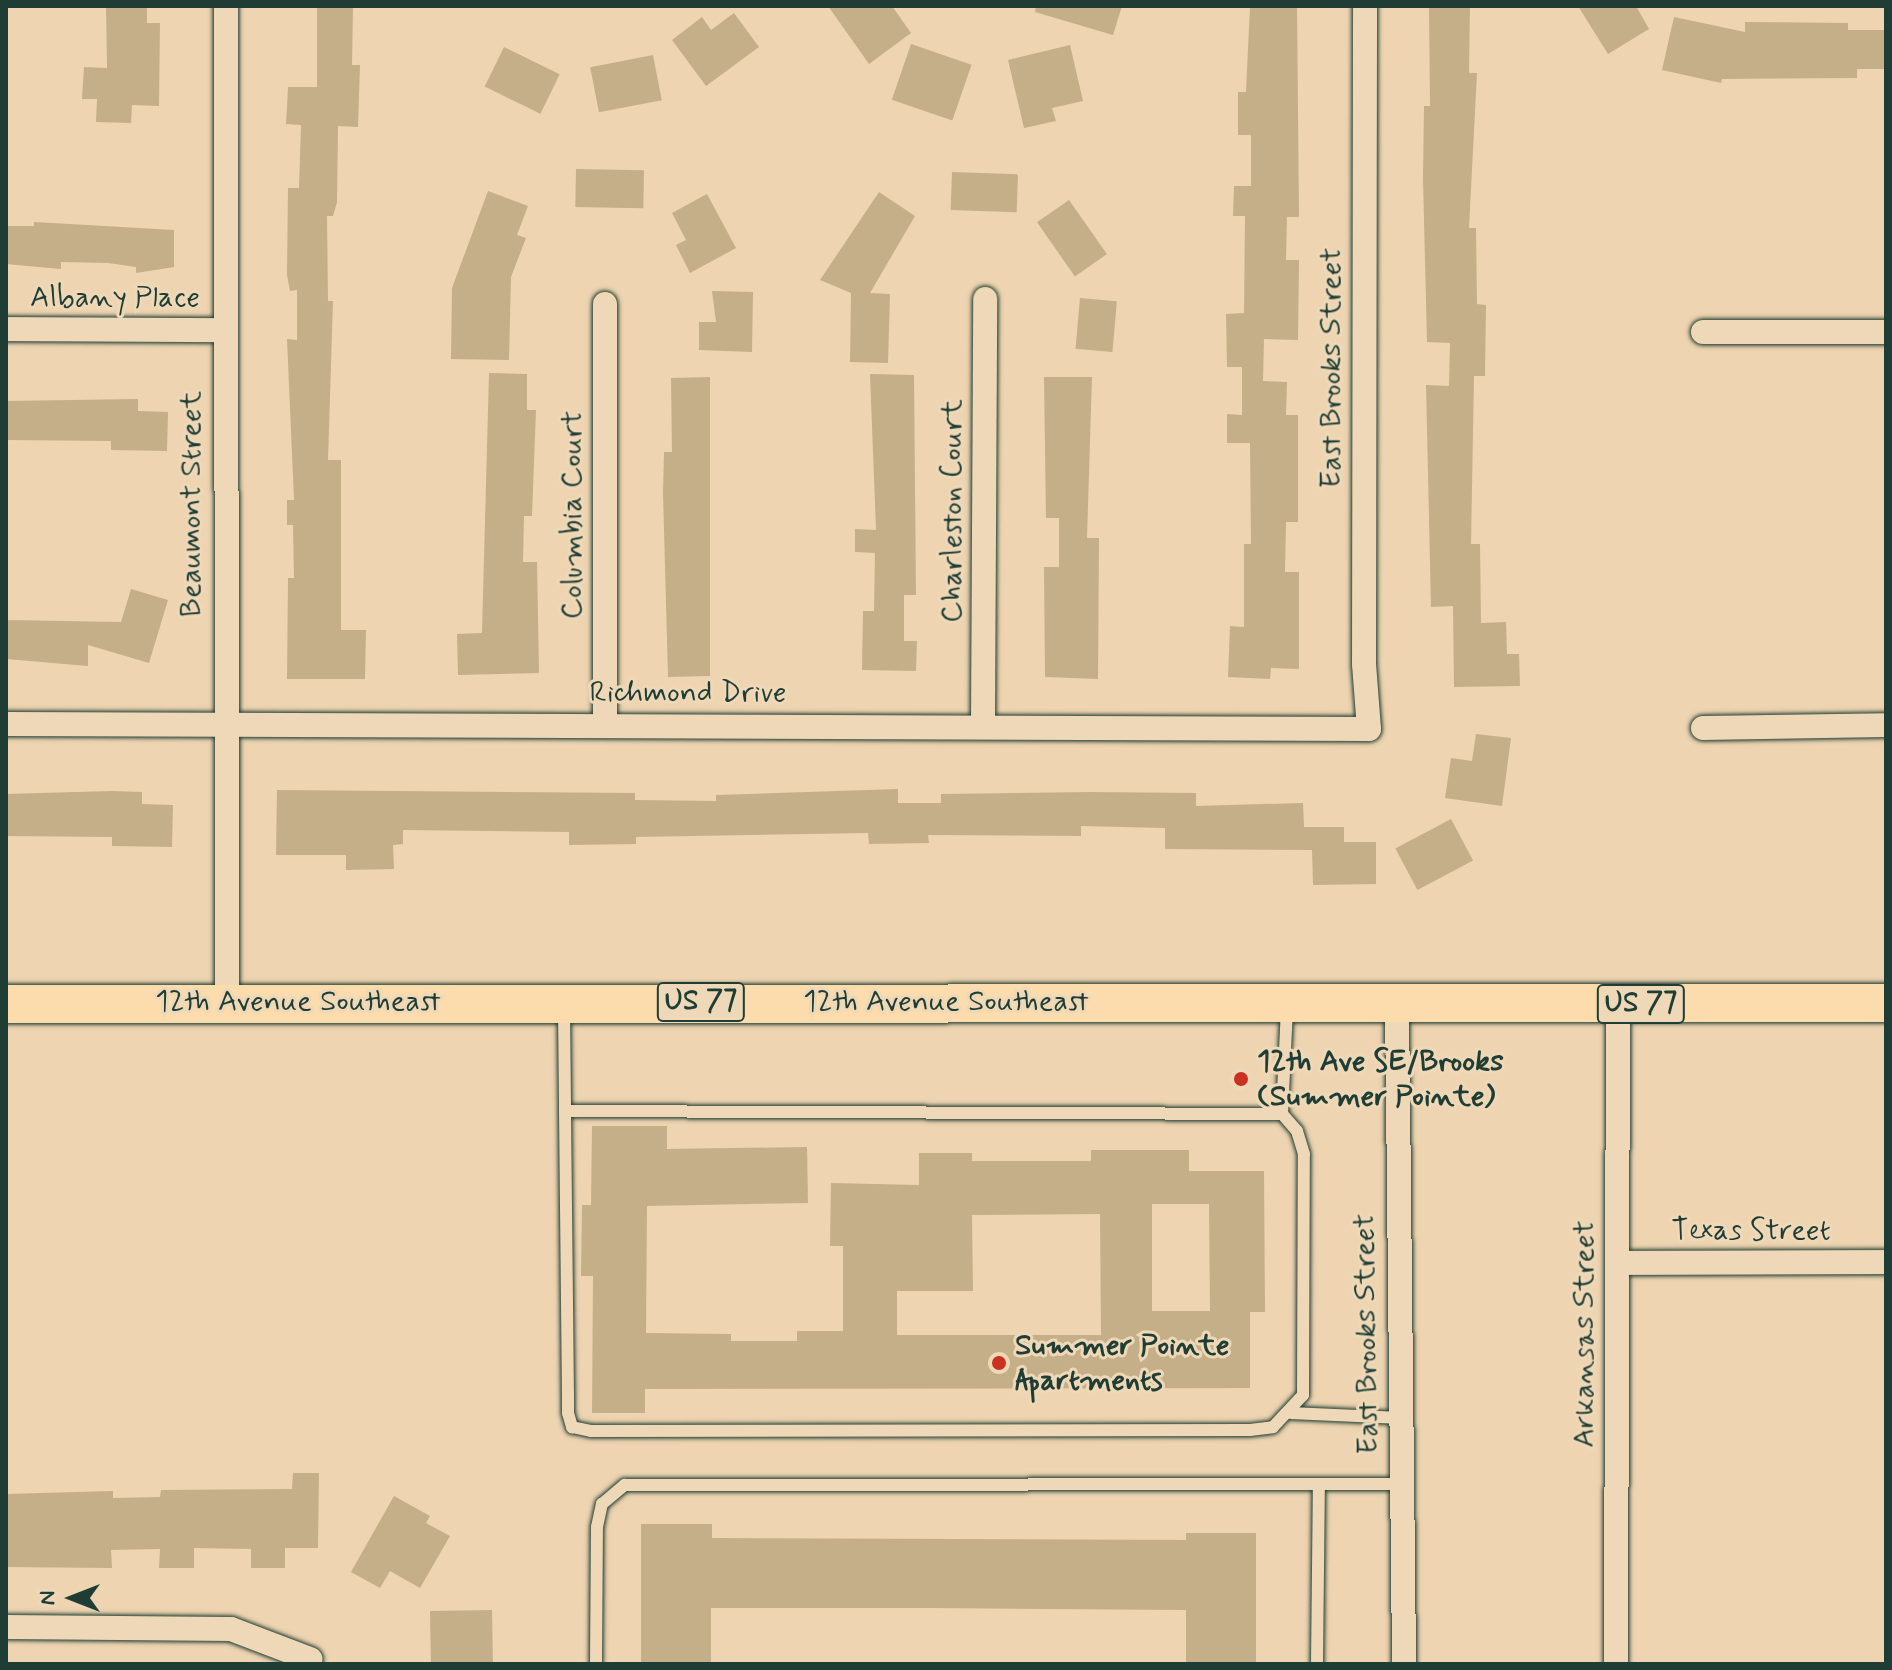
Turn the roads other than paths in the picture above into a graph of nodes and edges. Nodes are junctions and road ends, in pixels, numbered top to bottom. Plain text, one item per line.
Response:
1 (226, 6) edge
2 (1365, 6) edge
3 (985, 299) dead end
4 (605, 304) dead end
5 (6, 329) edge
6 (224, 330) junction
7 (1703, 332) dead end
8 (1886, 332) edge
9 (6, 724) edge
10 (224, 724) junction
11 (983, 724) junction
12 (1886, 725) edge
13 (605, 726) junction
14 (1703, 728) dead end
15 (1369, 729) joint
16 (227, 1002) junction
17 (564, 1002) junction
18 (1287, 1002) junction
19 (1397, 1002) junction
20 (1886, 1003) edge
21 (6, 1004) edge
22 (1618, 1004) junction
23 (565, 1111) junction
24 (1282, 1114) junction
25 (1886, 1262) edge
26 (1617, 1263) junction
27 (1291, 1413) junction
28 (1401, 1418) junction
29 (1319, 1484) junction
30 (1402, 1484) junction
31 (6, 1627) edge
32 (310, 1659) dead end
33 (596, 1664) edge
34 (1317, 1664) edge
35 (1404, 1664) edge
36 (1616, 1664) edge

1 - 6 street, Beaumont Street
2 - 15 street, East Brooks Street
3 - 11 street, Charleston Court
4 - 13 street, Columbia Court
5 - 6 street, Albany Place
6 - 10 street, Beaumont Street
7 - 8 street
9 - 10 street, Richmond Drive
10 - 13 street, Richmond Drive
10 - 16 street, Beaumont Street
11 - 13 street, Richmond Drive
11 - 15 street, Richmond Drive
12 - 14 street
16 - 17 main road, 12th Avenue Southeast / US 77
16 - 21 main road, 12th Avenue Southeast / US 77
17 - 18 main road, 12th Avenue Southeast / US 77
17 - 23 lane
18 - 19 main road, 12th Avenue Southeast / US 77
18 - 24 lane
19 - 22 main road, 12th Avenue Southeast / US 77
19 - 28 street, East Brooks Street
20 - 22 main road, 12th Avenue Southeast / US 77
22 - 26 street, Arkansas Street
23 - 24 lane
23 - 27 lane
24 - 27 lane
25 - 26 street, Texas Street
26 - 36 street, Arkansas Street
27 - 28 lane
28 - 30 street, East Brooks Street
29 - 30 lane
29 - 33 lane
29 - 34 lane
30 - 35 street, East Brooks Street
31 - 32 street

